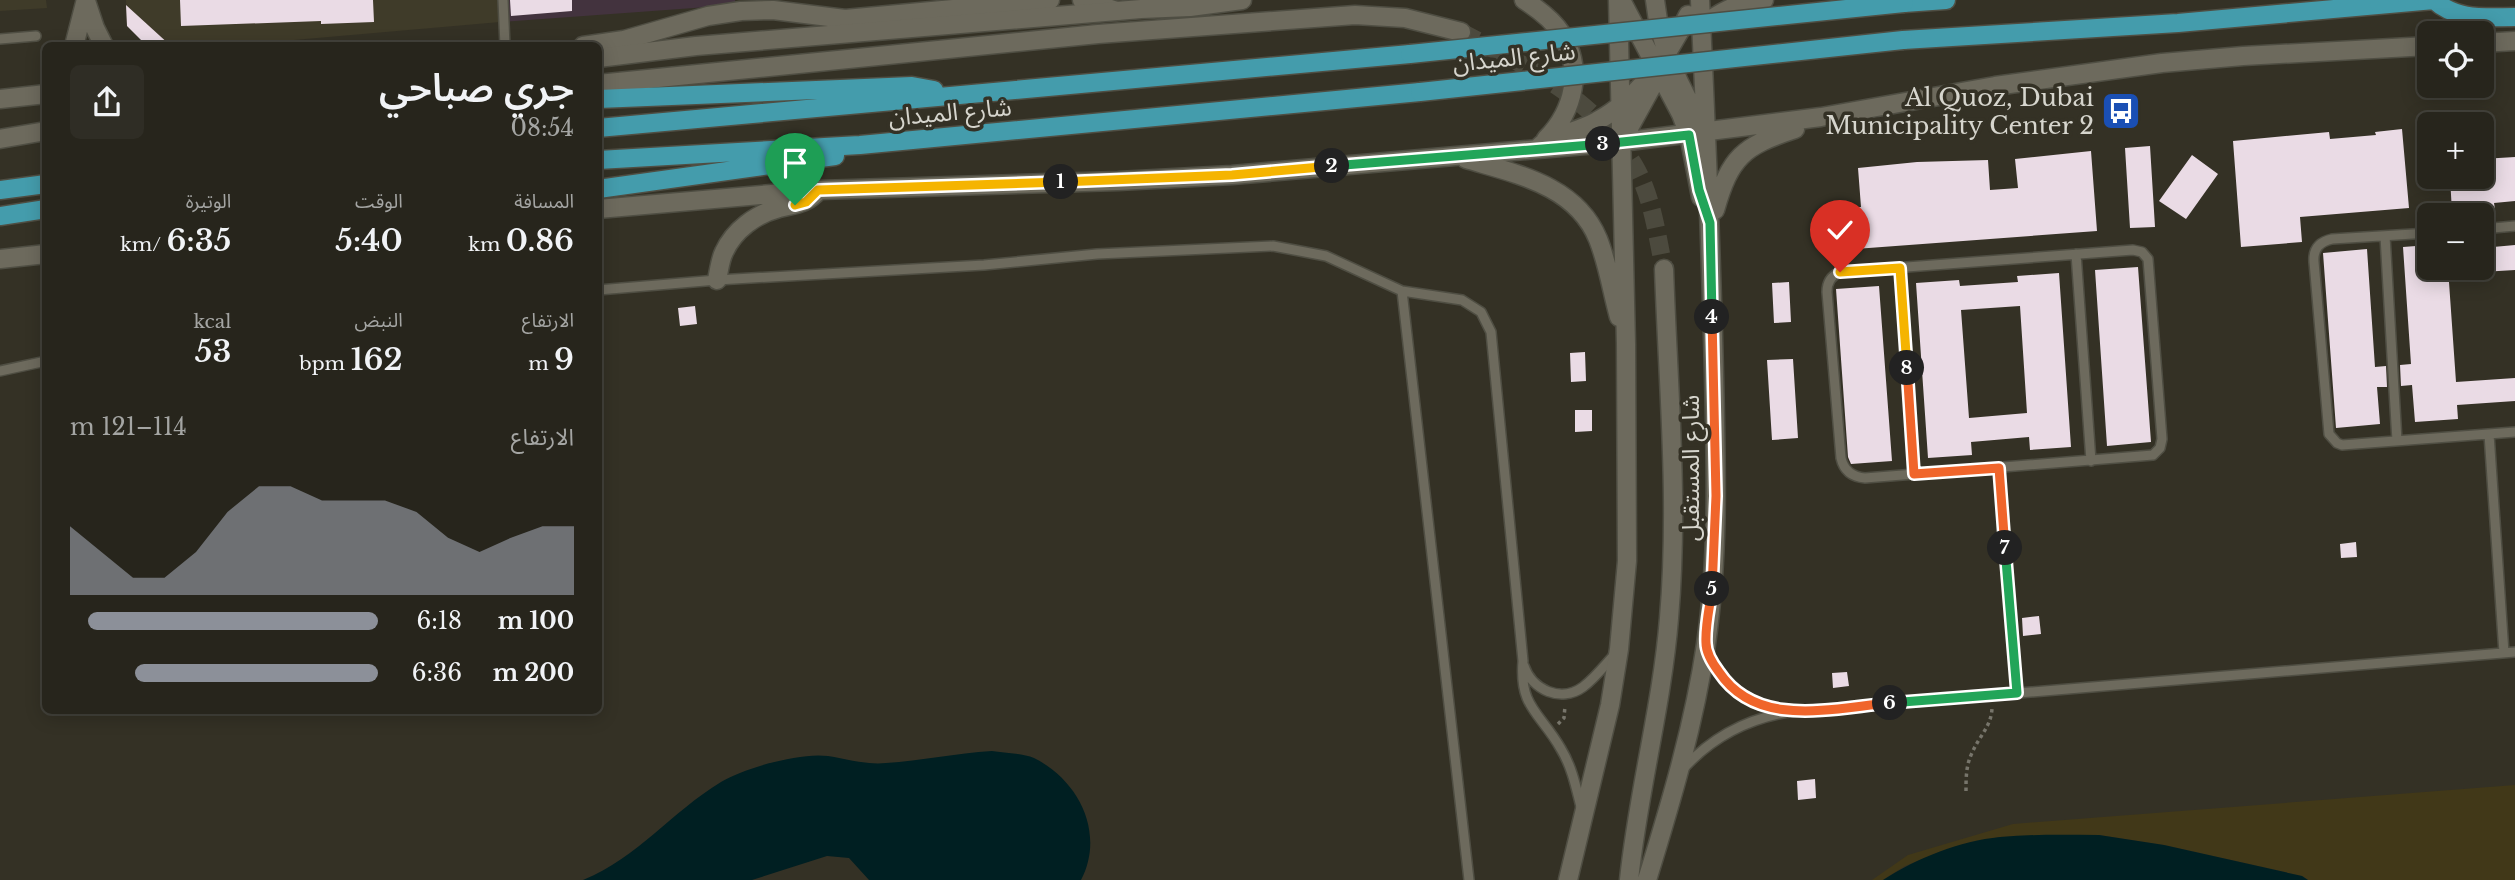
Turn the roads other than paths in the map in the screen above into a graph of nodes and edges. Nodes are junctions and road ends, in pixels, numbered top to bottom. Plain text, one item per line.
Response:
1 (503, 0) edge
2 (1050, 0) edge
3 (1082, 0) edge
4 (1242, 0) edge
5 (1524, 0) edge
6 (1620, 0) edge
7 (1655, 0) edge
8 (1694, 0) edge
9 (1700, 0) edge
10 (1764, 0) edge
11 (1946, 0) edge
12 (2434, 0) edge
13 (86, 1) edge
14 (740, 6) edge
15 (1109, 6) edge
16 (2515, 17) edge
17 (1701, 27) junction
18 (1461, 32) tunnel mouth
19 (36, 36) dead end
20 (0, 39) edge
21 (2515, 41) edge
22 (75, 42) edge
23 (102, 42) edge
24 (506, 42) edge
25 (2494, 42) edge
26 (602, 43) edge
27 (2417, 47) edge
28 (602, 58) edge
29 (1663, 63) junction
30 (42, 81) edge
31 (602, 84) edge
32 (42, 94) edge
33 (20, 96) junction
34 (943, 96) junction
35 (0, 99) edge
36 (602, 99) edge
37 (1620, 107) junction
38 (1821, 117) junction
39 (602, 128) edge
40 (42, 132) edge
41 (1698, 133) junction
42 (0, 139) edge
43 (1621, 142) junction
44 (860, 145) junction
45 (1536, 149) junction
46 (1455, 155) junction
47 (602, 160) edge
48 (42, 185) edge
49 (602, 188) edge
50 (0, 190) edge
51 (818, 190) junction
52 (602, 209) edge
53 (42, 210) edge
54 (0, 216) edge
55 (1710, 223) junction
56 (2515, 226) edge
57 (2494, 228) edge
58 (2417, 234) edge
59 (2385, 236) junction
60 (42, 254) edge
61 (2076, 254) junction
62 (0, 259) edge
63 (1900, 268) junction
64 (1664, 269) tunnel mouth
65 (717, 280) junction
66 (602, 290) edge
67 (1402, 290) junction
68 (1626, 344) junction
69 (42, 362) edge
70 (0, 371) edge
71 (2515, 432) edge
72 (2489, 434) junction
73 (2397, 440) junction
74 (2091, 461) junction
75 (1999, 468) junction
76 (1914, 474) junction
77 (1706, 645) junction
78 (1619, 649) junction
79 (2515, 652) edge
80 (2504, 653) junction
81 (1523, 661) junction
82 (2017, 693) junction
83 (1789, 712) junction
84 (1680, 773) junction
85 (1583, 816) junction
86 (1469, 880) edge
87 (1568, 880) edge
88 (1629, 880) edge
89 (1647, 880) edge

1 - 24 lane
2 - 14 main road
3 - 15 main road
4 - 15 main road
5 - 45 main road
6 - 29 main road
6 - 37 main road
7 - 29 main road
8 - 29 main road
9 - 17 main road, شارع المستقبل
10 - 17 main road
11 - 34 main road, شارع الميدان, bridge
12 - 16 main road
12 - 44 main road, شارع الميدان, bridge
13 - 22 main road
13 - 23 main road
14 - 26 main road
15 - 28 main road
17 - 29 main road
17 - 41 main road, شارع المستقبل
18 - 31 main road
19 - 20 lane
21 - 25 main road
27 - 38 main road
29 - 37 main road
29 - 41 main road
29 - 43 main road
30 - 33 main road
32 - 33 main road
33 - 35 main road
34 - 36 main road
34 - 39 main road, شارع الميدان
37 - 43 main road
37 - 45 main road
38 - 41 main road
38 - 55 main road
40 - 42 main road
41 - 43 main road
41 - 55 main road, شارع المستقبل
43 - 45 main road
43 - 68 main road
44 - 47 main road, شارع الميدان
44 - 49 main road
45 - 46 main road
46 - 51 main road
46 - 68 main road
48 - 50 main road
51 - 52 main road
51 - 65 main road
53 - 54 main road
55 - 77 main road, شارع المستقبل
56 - 57 lane
58 - 59 lane
59 - 73 lane
59 - 73 lane
60 - 62 main road
61 - 63 lane
61 - 74 lane
61 - 74 lane
63 - 76 lane
63 - 76 lane
64 - 88 main road
65 - 66 lane
65 - 67 lane
67 - 81 lane
67 - 86 lane
68 - 78 main road
69 - 70 lane
71 - 72 lane
72 - 73 lane
72 - 80 lane
74 - 75 lane
75 - 76 lane
75 - 82 lane
77 - 83 lane
77 - 84 main road, شارع المستقبل
78 - 81 lane
78 - 85 main road
79 - 80 lane
80 - 82 lane
81 - 85 lane
82 - 83 lane
83 - 84 lane
84 - 89 main road, شارع المستقبل
85 - 87 main road

